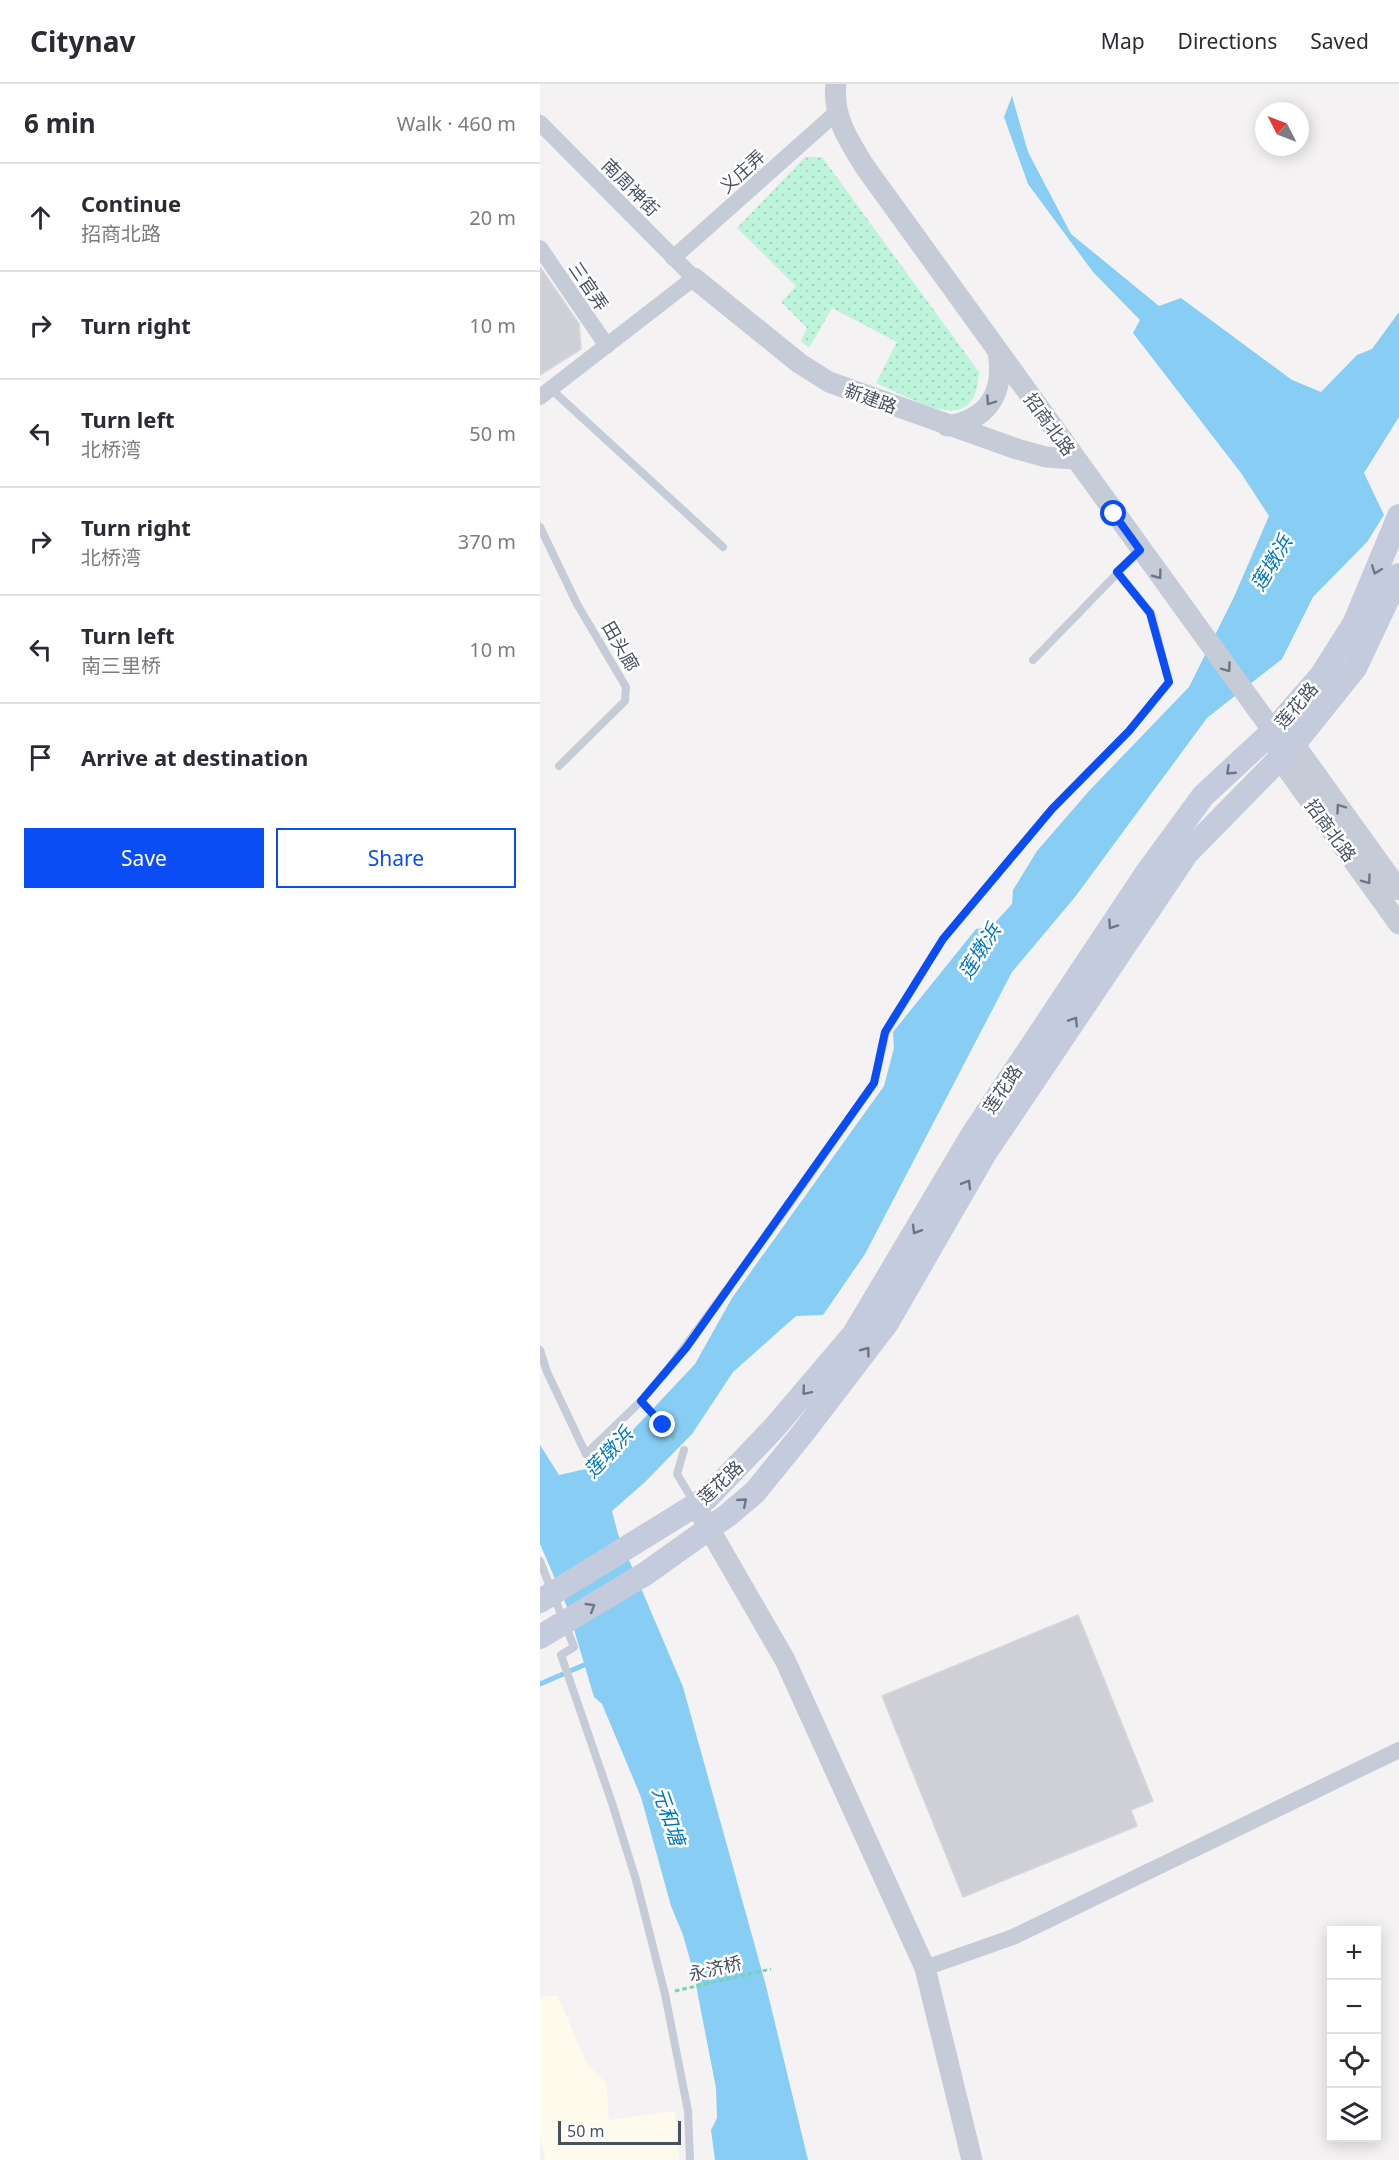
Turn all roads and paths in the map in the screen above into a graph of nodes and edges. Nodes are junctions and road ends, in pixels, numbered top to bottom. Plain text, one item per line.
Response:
1 (836, 84) edge
2 (837, 112) junction
3 (540, 123) edge
4 (540, 248) edge
5 (673, 258) junction
6 (694, 278) junction
7 (607, 346) junction
8 (998, 353) junction
9 (546, 393) edge
10 (947, 426) junction
11 (1075, 459) junction
12 (1399, 516) edge
13 (540, 527) edge
14 (723, 547) dead end
15 (1140, 550) junction
16 (1117, 572) junction
17 (1399, 575) edge
18 (1033, 660) dead end
19 (1273, 731) junction
20 (1287, 752) junction
21 (559, 766) dead end
22 (1399, 890) edge
23 (1399, 924) edge
24 (540, 1350) edge
25 (663, 1376) dead end
26 (641, 1401) joint
27 (684, 1450) joint
28 (696, 1506) junction
29 (710, 1528) junction
30 (540, 1561) edge
31 (540, 1601) edge
32 (541, 1637) edge
33 (1399, 1750) edge
34 (925, 1968) junction
35 (771, 1969) dead end
36 (665, 1994) junction
37 (690, 2160) edge
38 (972, 2160) edge

1 - 2 street, 招商北路
2 - 5 street, 义庄弄
2 - 8 street, 招商北路
3 - 5 street, 南周神街
4 - 7 street, 三官弄
5 - 6 street, 南周神街
6 - 7 street
6 - 10 street, 新建路
7 - 9 street
8 -> 10 street
8 - 11 street, 招商北路
9 - 14 lane
10 - 11 street, 新建路
11 - 15 street, 招商北路
12 -> 19 main road, 莲花路
13 - 21 lane, 田头廊
15 - 16 lane
15 -> 19 street, 招商北路
16 - 18 lane
16 - 25 lane
17 - 20 main road, 莲花路
19 - 20 street, 招商北路
19 -> 28 main road, 莲花路
22 -> 20 street, 招商北路
20 -> 23 street, 招商北路
29 -> 20 main road, 莲花路
24 - 26 lane
26 - 27 path
27 - 28 lane
28 - 29 street
28 - 31 main road, 莲花路
32 -> 29 main road, 莲花路
29 - 34 street
30 - 36 lane
33 - 34 street
34 - 38 street
35 - 36 path, 永济桥
36 - 37 lane

